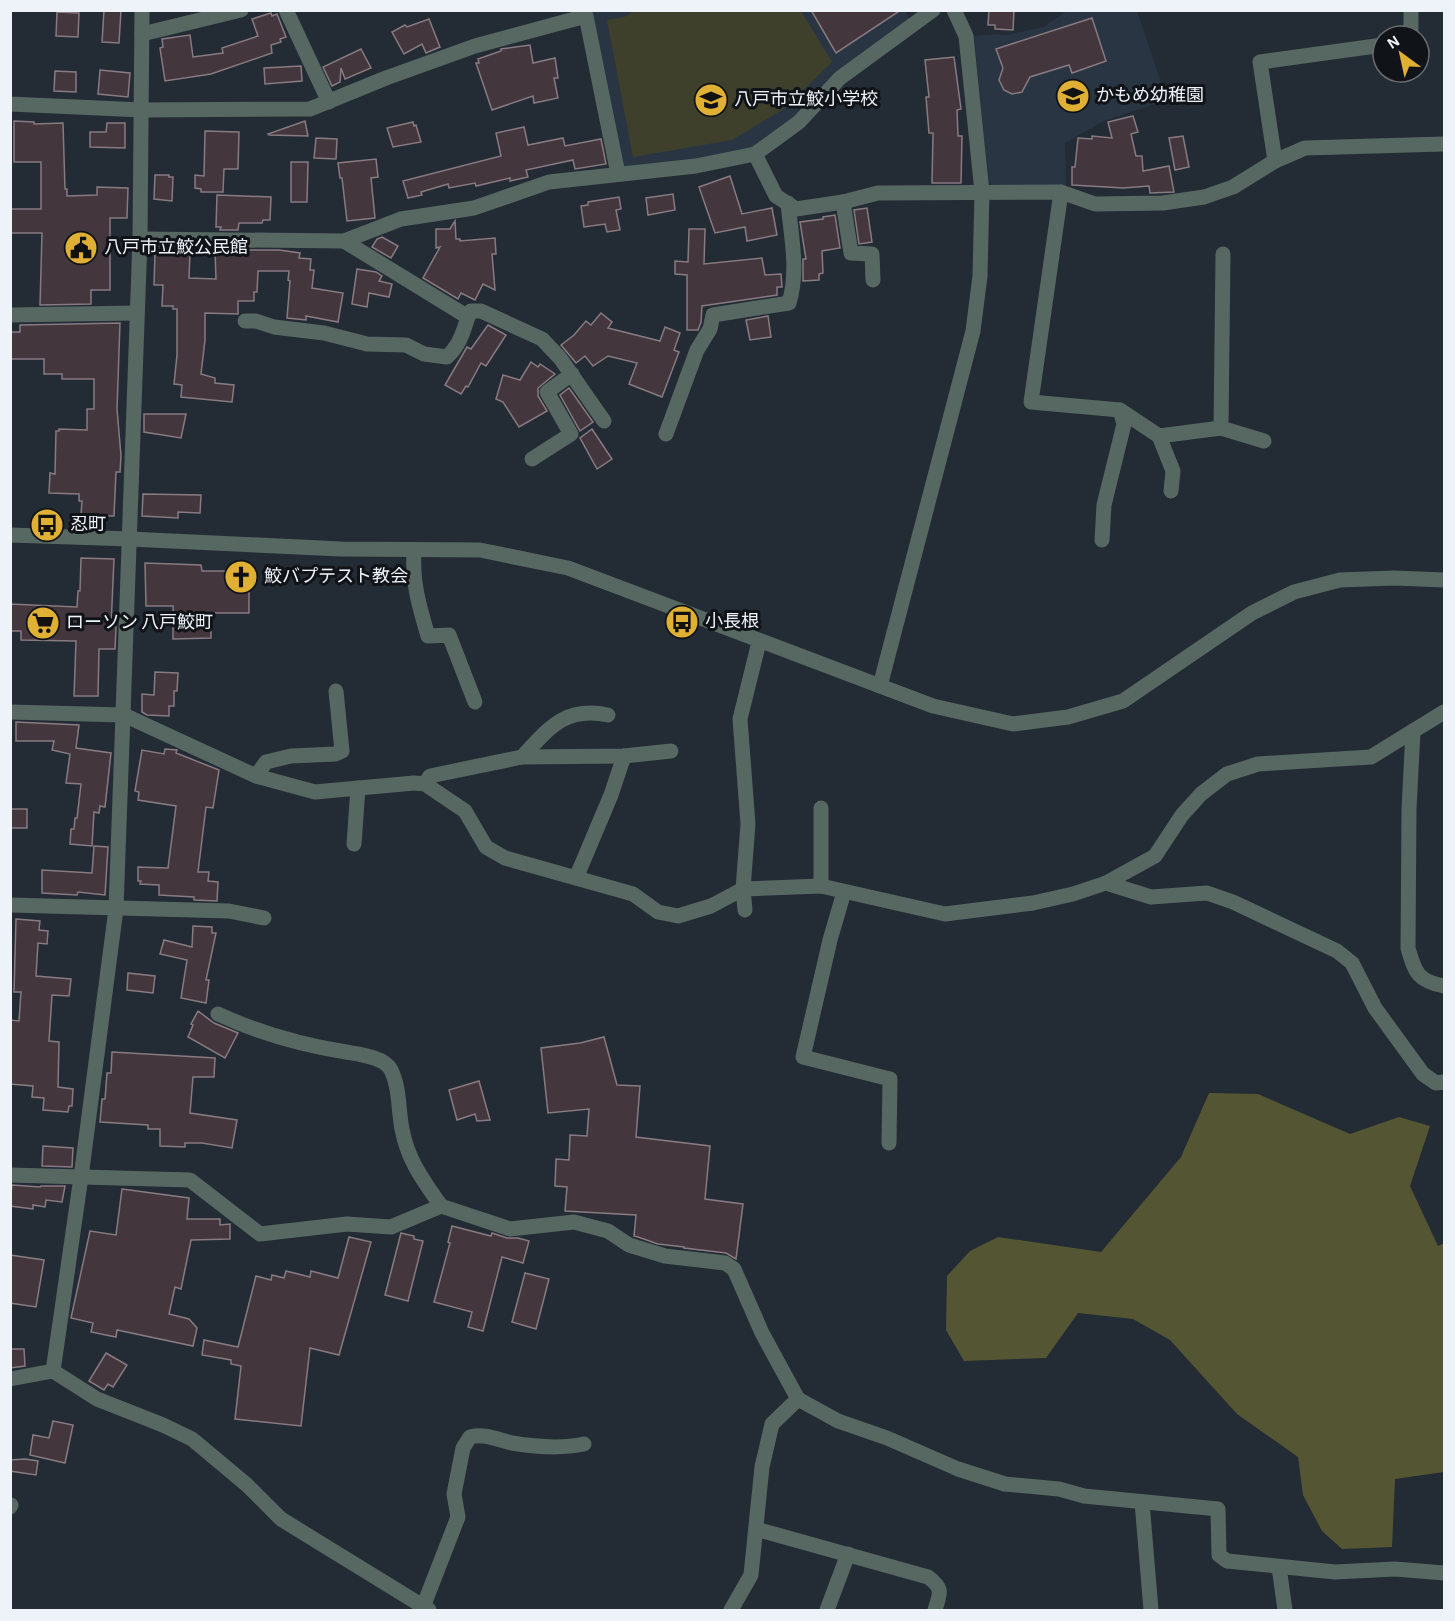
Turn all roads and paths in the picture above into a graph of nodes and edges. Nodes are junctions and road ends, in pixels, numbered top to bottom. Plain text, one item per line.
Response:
1 (142, 10) edge
2 (241, 10) edge
3 (285, 10) edge
4 (933, 10) edge
5 (954, 10) edge
6 (142, 34) junction
7 (1371, 47) edge
8 (329, 102) junction
9 (10, 104) edge
10 (142, 110) junction
11 (1444, 144) edge
12 (755, 154) junction
13 (1275, 161) junction
14 (618, 174) junction
15 (982, 192) junction
16 (1061, 192) junction
17 (843, 202) junction
18 (788, 204) junction
19 (140, 239) junction
20 (344, 241) junction
21 (1223, 254) dead end
22 (873, 280) dead end
23 (137, 313) junction
24 (10, 315) edge
25 (468, 317) junction
26 (245, 321) dead end
27 (572, 374) junction
28 (1120, 410) junction
29 (604, 421) dead end
30 (1221, 428) junction
31 (666, 434) dead end
32 (1159, 436) junction
33 (1264, 441) dead end
34 (532, 459) dead end
35 (1171, 491) dead end
36 (10, 536) edge
37 (130, 539) junction
38 (1102, 540) dead end
39 (414, 550) junction
40 (1444, 580) edge
41 (759, 642) junction
42 (880, 686) junction
43 (336, 691) dead end
44 (475, 702) dead end
45 (10, 712) edge
46 (1444, 712) edge
47 (124, 715) junction
48 (608, 715) dead end
49 (1413, 732) junction
50 (672, 751) dead end
51 (624, 756) junction
52 (522, 757) junction
53 (256, 776) junction
54 (425, 784) junction
55 (358, 788) junction
56 (821, 807) dead end
57 (354, 844) dead end
58 (576, 878) junction
59 (1106, 883) junction
60 (821, 886) junction
61 (743, 889) junction
62 (844, 892) junction
63 (10, 905) edge
64 (116, 909) junction
65 (745, 910) dead end
66 (264, 918) dead end
67 (1444, 986) edge
68 (218, 1014) dead end
69 (1444, 1082) edge
70 (889, 1143) dead end
71 (10, 1175) edge
72 (81, 1177) junction
73 (441, 1206) junction
74 (53, 1371) junction
75 (10, 1379) edge
76 (798, 1399) junction
77 (584, 1444) dead end
78 (1143, 1502) junction
79 (756, 1528) junction
80 (848, 1554) junction
81 (1279, 1567) junction
82 (1444, 1573) edge
83 (426, 1609) edge
84 (731, 1611) edge
85 (827, 1611) edge
86 (935, 1611) edge
87 (1151, 1611) edge
88 (1285, 1611) edge

1 - 6 street
2 - 6 street
3 - 8 street
4 - 12 street
5 - 15 street
6 - 10 street
7 - 13 street
8 - 10 street
8 - 14 street
9 - 10 street
10 - 19 street
11 - 13 street
12 - 14 street
12 - 18 street
13 - 16 street
14 - 20 street
15 - 16 street
15 - 17 street
15 - 42 street
16 - 28 street
17 - 18 street
17 - 22 street
18 - 31 street
19 - 20 street
19 - 23 street
20 - 25 street
21 - 30 street
23 - 24 street
23 - 37 street
25 - 26 street
25 - 27 street
27 - 29 street
27 - 34 street
28 - 32 street
28 - 38 street
30 - 32 street
30 - 33 street
32 - 35 street
36 - 37 street
37 - 39 street
37 - 47 street
39 - 41 street
39 - 44 street
40 - 42 street
41 - 42 street
41 - 61 street
43 - 53 street
45 - 47 street
46 - 49 street
47 - 53 street
47 - 64 street
48 - 52 street
49 - 59 street
49 - 67 street
50 - 51 street
51 - 52 street
51 - 58 street
52 - 54 street
53 - 55 street
54 - 55 street
54 - 58 street
55 - 57 street
56 - 60 street
58 - 61 street
59 - 62 street
59 - 69 street
60 - 61 street
60 - 62 street
61 - 65 street
62 - 70 street
63 - 64 street
64 - 66 street
64 - 72 street
68 - 73 street
71 - 72 street
72 - 73 street
72 - 74 street
73 - 76 street
74 - 75 street
74 - 83 street
76 - 78 street
76 - 79 street
77 - 83 street
78 - 81 street
78 - 87 street
79 - 80 street
79 - 84 street
80 - 85 street
80 - 86 street
81 - 82 street
81 - 88 street

